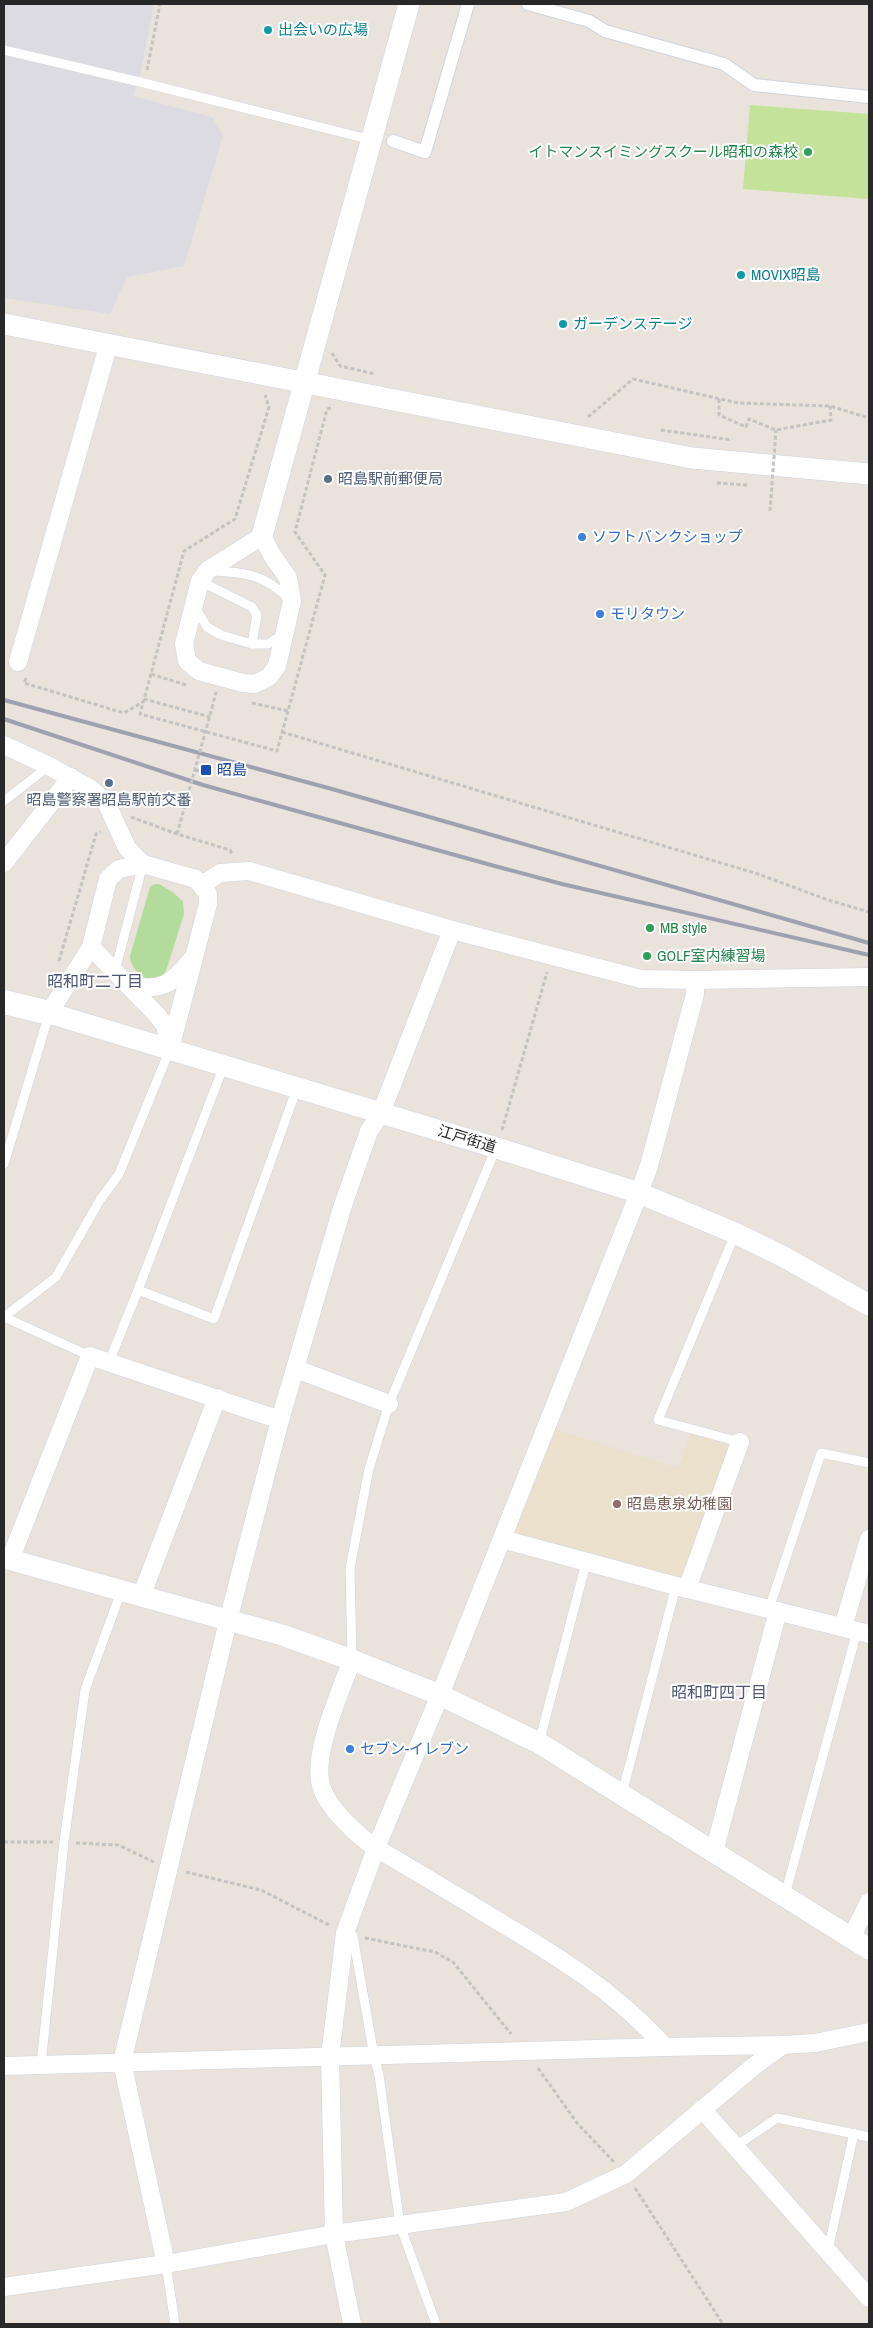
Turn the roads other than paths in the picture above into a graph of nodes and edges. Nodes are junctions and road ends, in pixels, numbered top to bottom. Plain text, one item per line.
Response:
1 (409, 4) edge
2 (468, 4) edge
3 (528, 4) edge
4 (4, 50) edge
5 (869, 96) edge
6 (382, 141) junction
7 (4, 324) edge
8 (109, 344) junction
9 (304, 384) junction
10 (869, 474) edge
11 (262, 536) junction
12 (204, 576) junction
13 (292, 601) junction
14 (194, 605) junction
15 (285, 634) junction
16 (252, 644) junction
17 (23, 668) road end
18 (4, 744) edge
19 (49, 766) junction
20 (71, 778) junction
21 (4, 802) edge
22 (4, 863) edge
23 (143, 864) junction
24 (202, 885) junction
25 (452, 930) junction
26 (91, 947) junction
27 (195, 954) junction
28 (114, 971) junction
29 (869, 977) edge
30 (695, 980) junction
31 (129, 986) junction
32 (4, 1002) edge
33 (49, 1013) junction
34 (170, 1049) junction
35 (224, 1066) junction
36 (297, 1088) junction
37 (381, 1113) junction
38 (497, 1148) junction
39 (4, 1164) edge
40 (639, 1193) junction
41 (735, 1233) junction
42 (138, 1290) junction
43 (869, 1305) edge
44 (4, 1317) edge
45 (90, 1356) junction
46 (109, 1362) junction
47 (296, 1369) junction
48 (217, 1398) junction
49 (389, 1404) junction
50 (280, 1420) junction
51 (740, 1442) joint
52 (869, 1463) edge
53 (502, 1539) junction
54 (869, 1539) edge
55 (7, 1559) edge
56 (586, 1563) junction
57 (682, 1588) junction
58 (131, 1594) junction
59 (773, 1610) junction
60 (228, 1621) junction
61 (856, 1631) edge
62 (352, 1660) junction
63 (440, 1695) junction
64 (538, 1743) junction
65 (622, 1794) junction
66 (376, 1848) junction
67 (714, 1852) junction
68 (785, 1896) junction
69 (869, 1902) edge
70 (349, 1934) junction
71 (851, 1938) junction
72 (869, 1949) edge
73 (869, 2032) edge
74 (665, 2046) junction
75 (783, 2046) junction
76 (330, 2056) junction
77 (374, 2056) junction
78 (122, 2062) junction
79 (41, 2065) junction
80 (4, 2066) edge
81 (702, 2109) junction
82 (854, 2134) junction
83 (869, 2137) edge
84 (736, 2146) junction
85 (400, 2225) junction
86 (334, 2234) junction
87 (828, 2250) junction
88 (166, 2264) junction
89 (4, 2287) edge
90 (869, 2298) edge
91 (176, 2324) edge
92 (352, 2324) edge
93 (436, 2324) edge

1 - 6 street
2 - 6 street
3 - 5 street
4 - 6 lane
6 - 9 street
7 - 8 street
8 - 9 street
8 - 17 street
9 - 10 street
9 - 11 street
11 - 12 street
11 - 13 street
12 - 13 lane
12 - 14 street
12 - 16 lane
13 - 15 street
14 - 15 street
14 - 16 lane
15 - 16 lane
18 - 19 street
19 - 20 street
19 - 21 lane
20 - 22 street
20 - 23 street
23 - 24 street
23 - 26 street
23 - 28 lane
24 - 25 street
24 - 27 street
25 - 30 street
25 - 37 street
26 - 28 street
26 - 33 street
27 - 31 street
27 - 34 street
28 - 31 street
29 - 30 street
30 - 40 street
31 - 34 street
32 - 33 main road
33 - 34 street, 江戸街道
33 - 39 lane
34 - 35 street, 江戸街道
34 - 44 lane
35 - 36 street, 江戸街道
35 - 42 lane
36 - 37 street, 江戸街道
36 - 42 lane
37 - 38 street, 江戸街道
37 - 47 street
38 - 40 street, 江戸街道
38 - 49 lane
40 - 41 street, 江戸街道
40 - 53 street
41 - 43 street, 江戸街道
41 - 51 lane
42 - 46 lane
44 - 45 lane
45 - 46 street
45 - 55 street
46 - 48 street
47 - 49 street
47 - 50 street
48 - 50 street
48 - 58 street
49 - 62 lane
50 - 60 street
51 - 57 street
52 - 59 lane
53 - 56 street
53 - 63 street
54 - 61 street
55 - 58 street
56 - 57 street
56 - 64 lane
57 - 59 street
57 - 65 lane
58 - 60 street
58 - 79 lane
59 - 61 street
59 - 67 street
60 - 62 street
60 - 78 street
61 - 68 lane
62 - 63 street
62 - 66 street
63 - 64 street
63 - 66 street
64 - 65 street
65 - 67 street
66 - 70 street
66 - 74 street
67 - 68 street
68 - 71 street
69 - 71 street
70 - 76 street
70 - 77 lane
71 - 72 street
73 - 75 street
74 - 75 street
74 - 77 street
75 - 81 street
76 - 77 street
76 - 78 street
76 - 86 street
77 - 85 lane
78 - 79 street
78 - 88 street
79 - 80 street
81 - 84 street
81 - 85 street
82 - 83 lane
82 - 84 lane
82 - 87 lane
84 - 87 street
85 - 86 street
85 - 93 lane
86 - 88 street
86 - 92 street
87 - 90 street
88 - 89 street
88 - 91 lane

